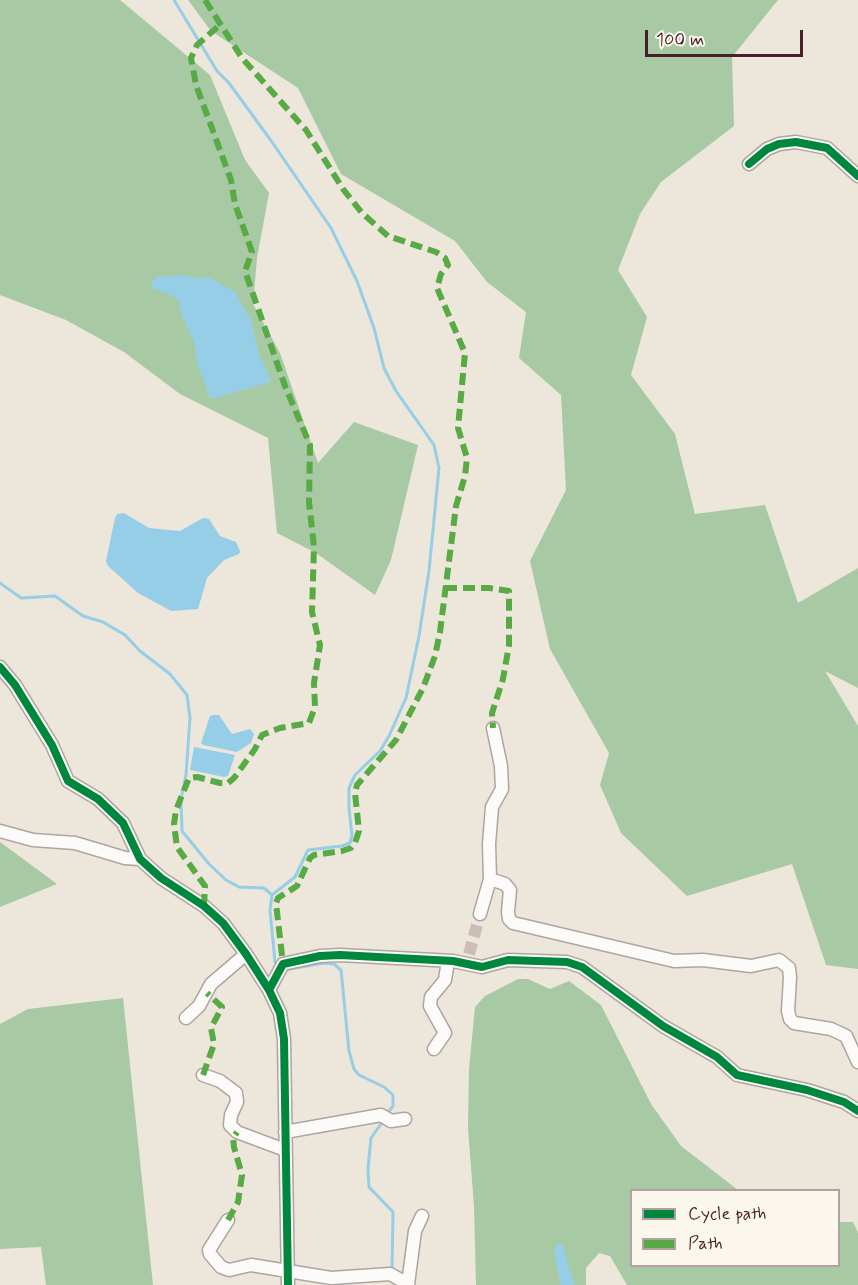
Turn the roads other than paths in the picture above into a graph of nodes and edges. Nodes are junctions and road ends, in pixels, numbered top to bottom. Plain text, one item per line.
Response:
1 (749, 164) dead end
2 (858, 176) edge
3 (0, 667) edge
4 (493, 728) dead end
5 (0, 831) edge
6 (140, 859) junction
7 (490, 879) junction
8 (480, 914) tunnel mouth
9 (246, 954) junction
10 (448, 961) junction
11 (268, 990) junction
12 (186, 1018) dead end
13 (435, 1049) dead end
14 (858, 1062) edge
15 (203, 1075) dead end
16 (844, 1102) junction
17 (858, 1105) edge
18 (858, 1111) edge
19 (405, 1119) dead end
20 (285, 1132) junction
21 (285, 1150) junction
22 (422, 1216) dead end
23 (228, 1220) dead end
24 (287, 1272) junction
25 (288, 1285) edge

1 - 2 street
3 - 6 street
4 - 7 street
5 - 6 street
6 - 9 street
7 - 8 street
7 - 14 street
9 - 11 street
9 - 12 street
10 - 11 street
10 - 13 street
10 - 16 street
11 - 20 street
15 - 21 street
16 - 17 street
16 - 18 street
19 - 20 street
20 - 21 street
21 - 24 street
22 - 24 street
23 - 24 street
24 - 25 street

